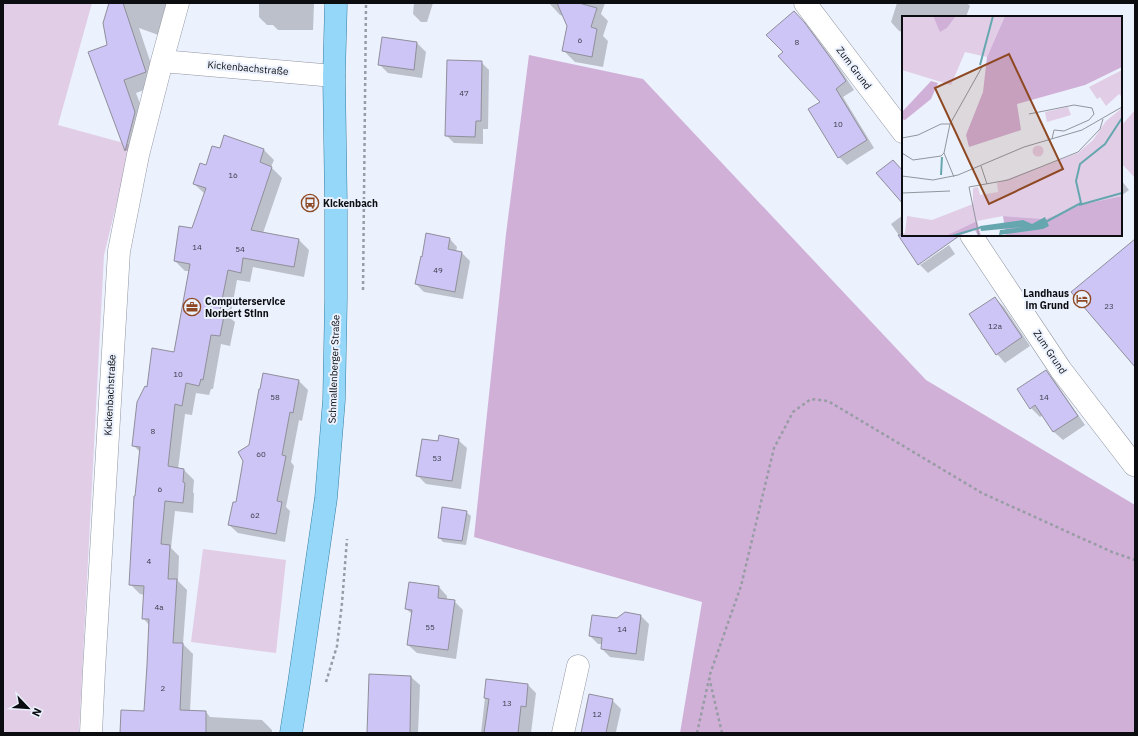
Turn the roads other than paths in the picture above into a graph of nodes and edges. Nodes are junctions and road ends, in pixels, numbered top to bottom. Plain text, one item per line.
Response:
1 (178, 3) edge
2 (336, 3) edge
3 (805, 3) edge
4 (162, 61) junction
5 (334, 76) junction
6 (902, 131) edge
7 (972, 236) edge
8 (1134, 465) dead end
9 (578, 666) dead end
10 (91, 733) edge
11 (291, 733) edge
12 (563, 733) edge

1 - 4 street, Kickenbachstraße
2 - 5 main road, Schmallenberger Straße
3 - 6 street, Zum Grund
4 - 5 street, Kickenbachstraße
4 - 10 street, Kickenbachstraße
5 - 11 main road, Schmallenberger Straße
7 - 8 street, Zum Grund
9 - 12 street

